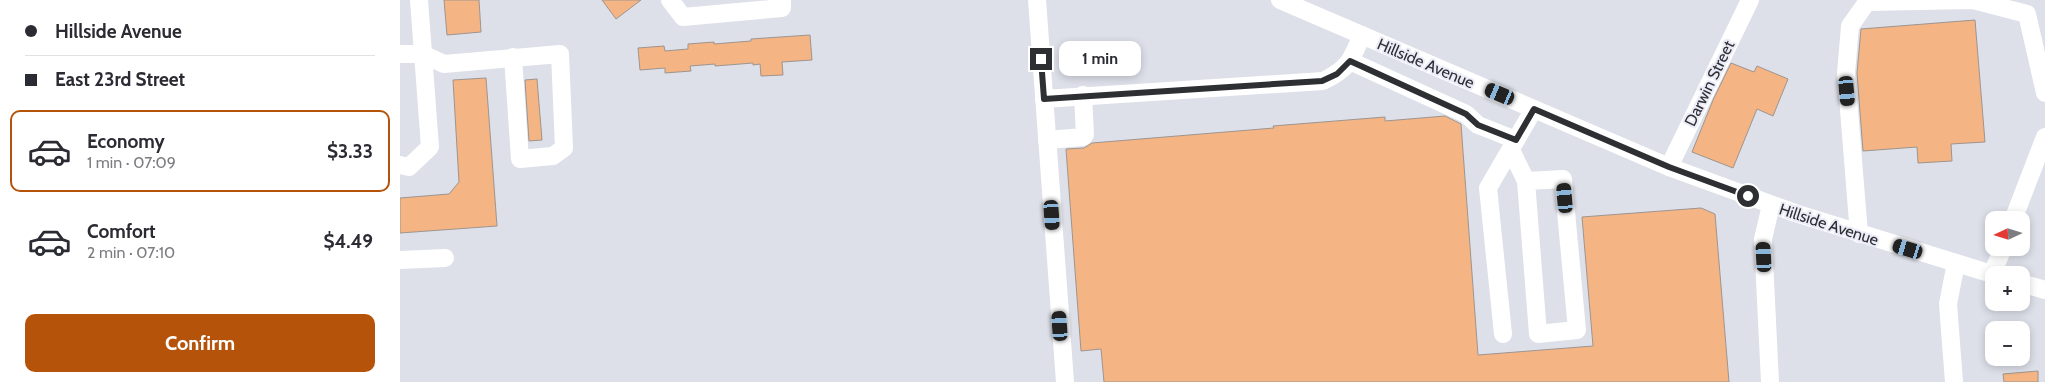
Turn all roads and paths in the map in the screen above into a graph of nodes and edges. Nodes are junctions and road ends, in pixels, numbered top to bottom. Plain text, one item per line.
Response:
1 (419, 0) edge
2 (670, 0) edge
3 (782, 0) edge
4 (1037, 0) edge
5 (1280, 0) edge
6 (1750, 0) edge
7 (1867, 1) edge
8 (1362, 35) junction
9 (400, 54) edge
10 (422, 54) junction
11 (513, 57) junction
12 (1350, 61) junction
13 (2045, 93) edge
14 (1083, 95) junction
15 (1044, 99) junction
16 (1534, 109) junction
17 (2045, 137) edge
18 (1047, 140) junction
19 (1513, 145) junction
20 (400, 165) edge
21 (1669, 167) junction
22 (1526, 181) junction
23 (1771, 205) junction
24 (2016, 211) edge
25 (1859, 234) junction
26 (445, 258) dead end
27 (400, 260) edge
28 (1956, 263) junction
29 (1985, 272) edge
30 (2030, 286) edge
31 (2045, 290) edge
32 (1503, 334) dead end
33 (1064, 382) edge
34 (1770, 382) edge
35 (1954, 382) edge

1 - 10 street
2 - 3 street
4 - 15 street
5 - 8 street, Hillside Avenue
6 - 21 street, Darwin Street
7 - 13 street
7 - 25 street
8 - 12 street
8 - 16 street, Hillside Avenue
9 - 10 street
10 - 11 street
10 - 20 street
11 - 11 street
12 - 14 street
12 - 19 street
14 - 15 street
14 - 18 street
15 - 18 street
16 - 19 street
16 - 21 street, Hillside Avenue
17 - 24 street
18 - 33 street
19 - 22 street
19 - 32 street
21 - 23 street, Hillside Avenue
22 - 22 street
23 - 25 street, Hillside Avenue
23 - 34 street
25 - 28 street, Hillside Avenue
26 - 27 street
28 - 29 street, Hillside Avenue
28 - 35 street
30 - 31 street

